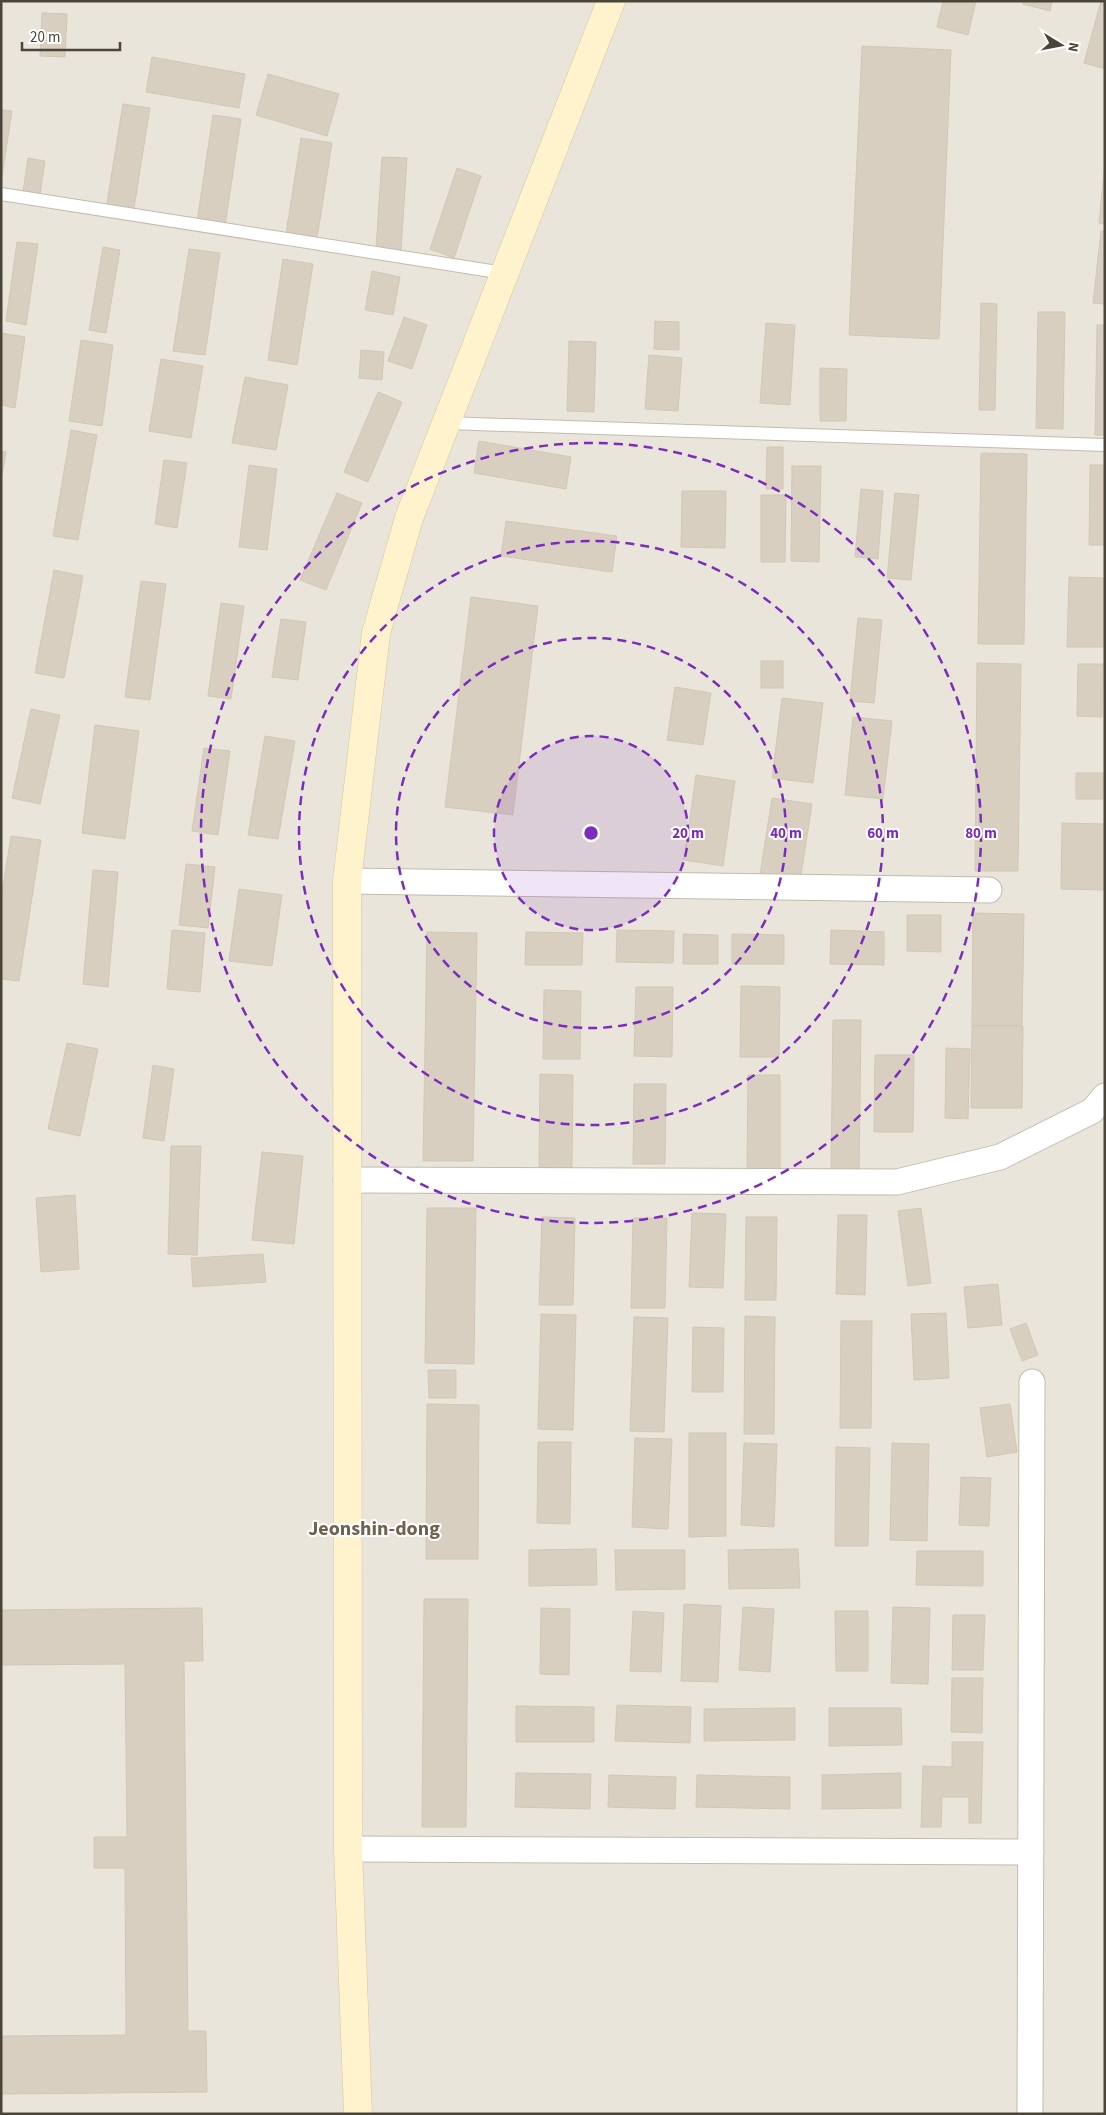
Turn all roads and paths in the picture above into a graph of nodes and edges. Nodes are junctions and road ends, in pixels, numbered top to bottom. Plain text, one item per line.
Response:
1 (611, 1) edge
2 (1, 194) edge
3 (504, 273) junction
4 (446, 423) junction
5 (1105, 445) edge
6 (347, 881) junction
7 (989, 890) dead end
8 (1105, 1096) edge
9 (346, 1180) junction
10 (1032, 1382) dead end
11 (348, 1850) junction
12 (1031, 1852) junction
13 (358, 2114) edge
14 (1030, 2114) edge

1 - 3 main road
2 - 3 lane
3 - 4 main road
4 - 5 lane
4 - 6 main road
6 - 7 street
6 - 9 main road
8 - 9 street
9 - 11 main road
10 - 12 street
11 - 12 street
11 - 13 main road
12 - 14 street

